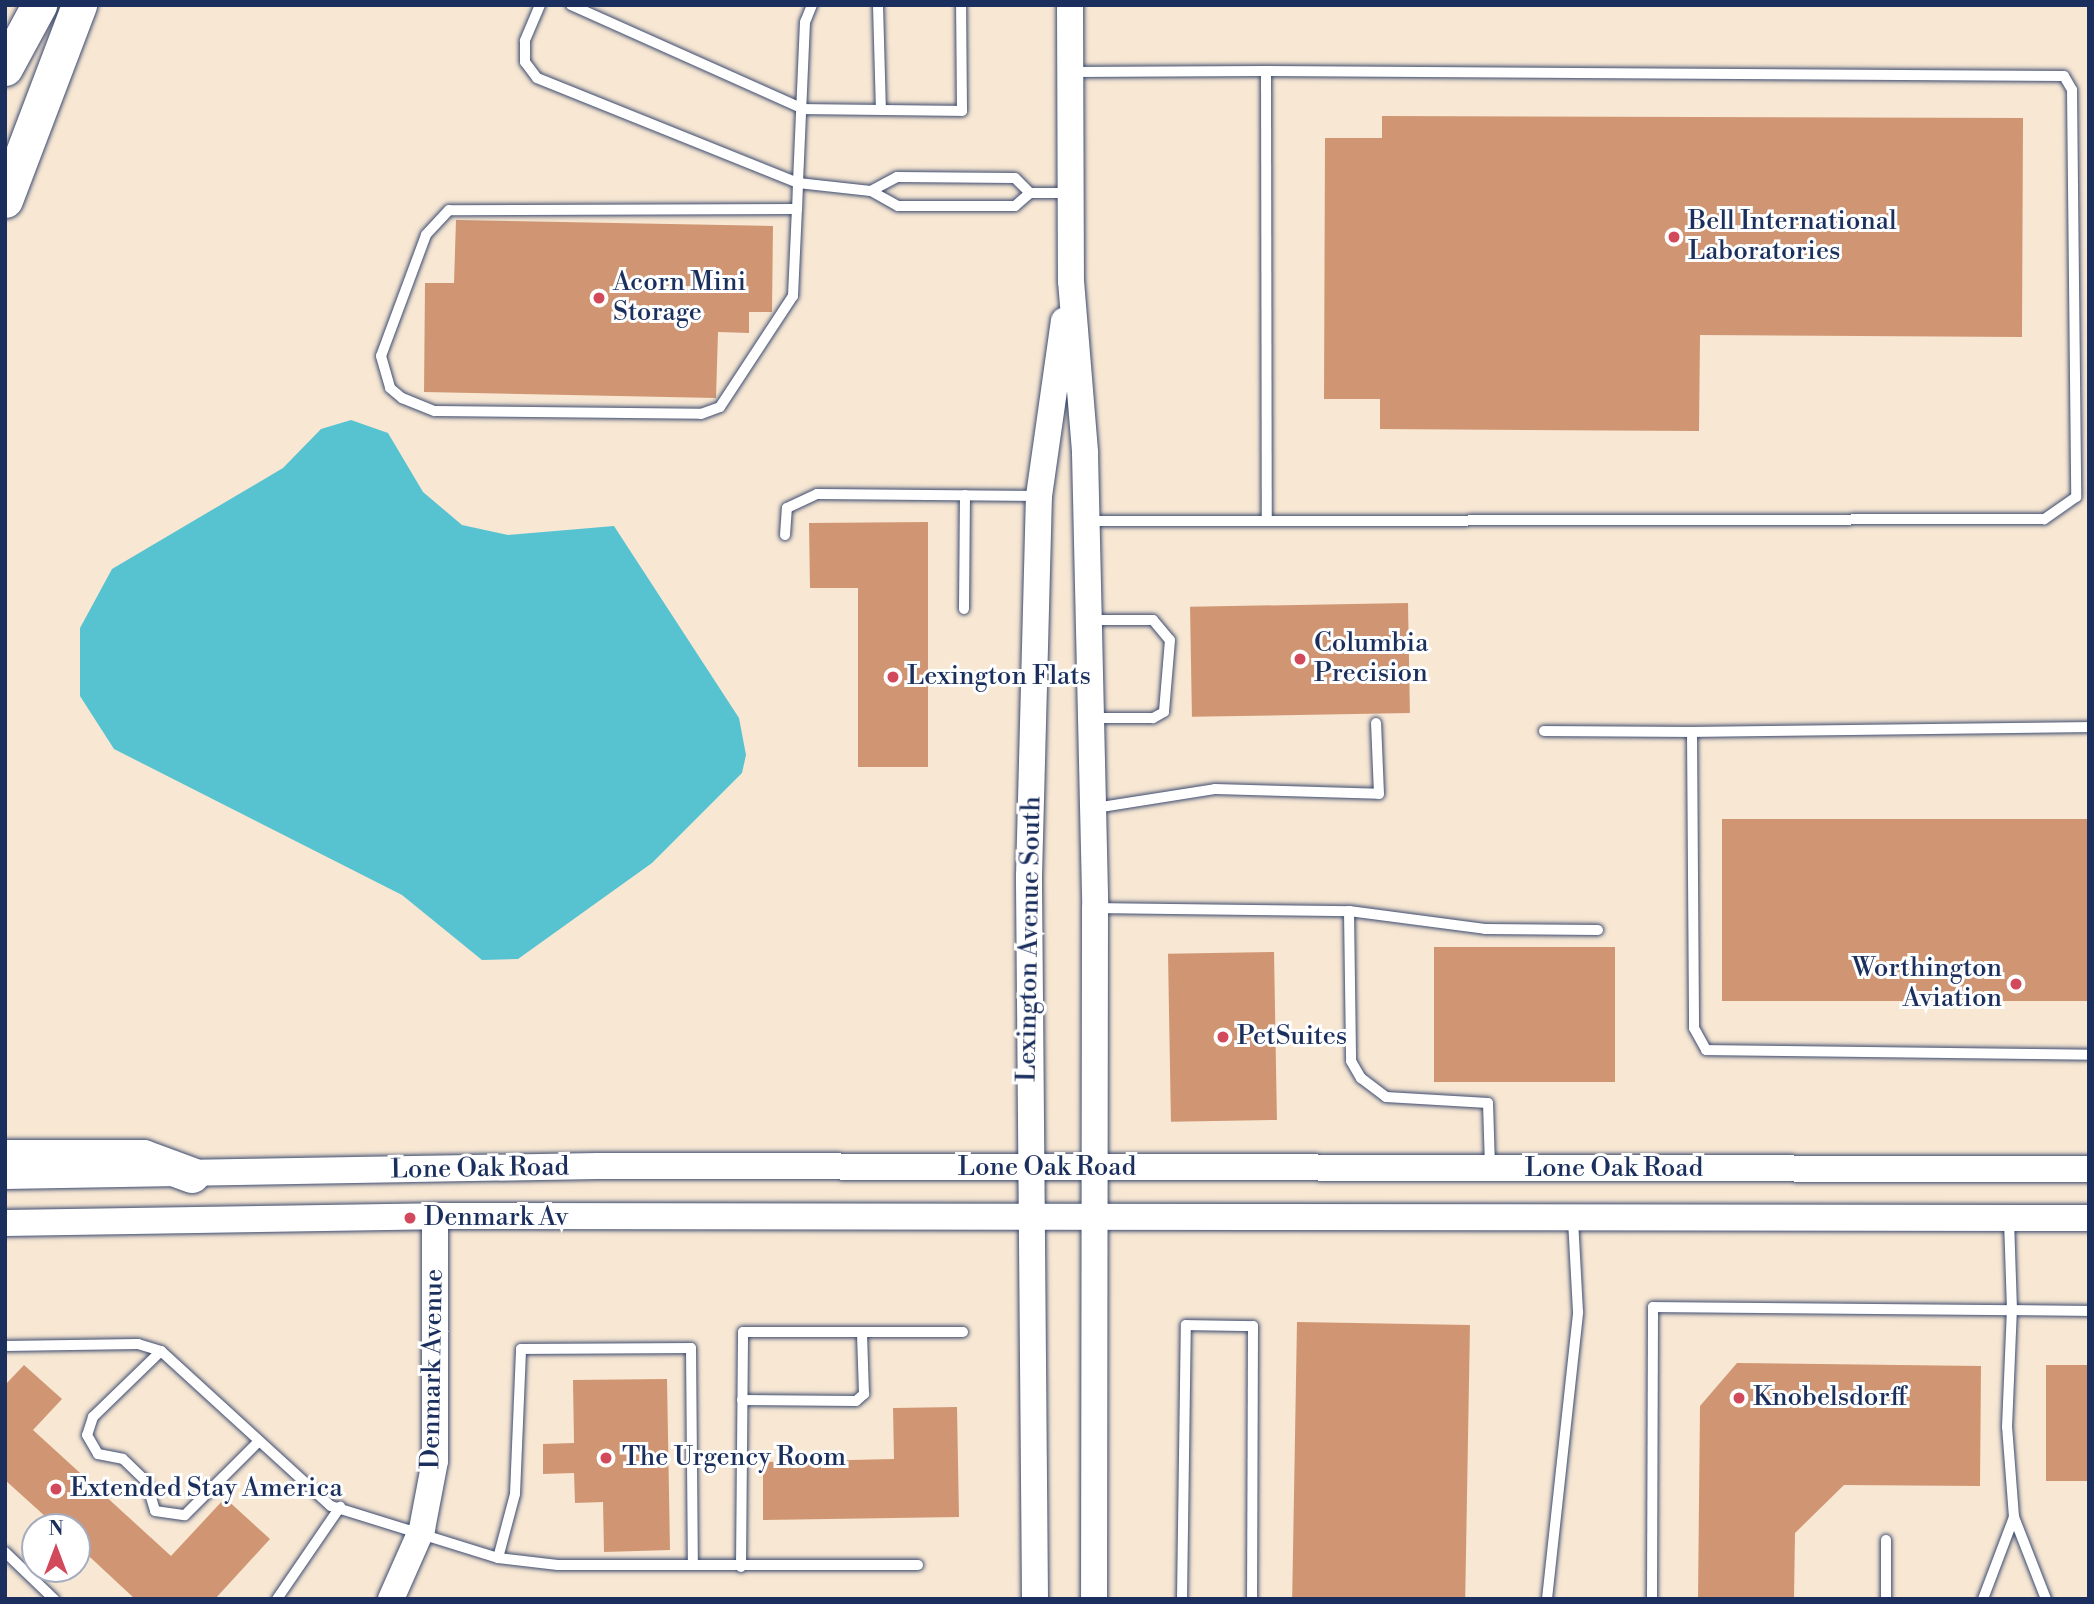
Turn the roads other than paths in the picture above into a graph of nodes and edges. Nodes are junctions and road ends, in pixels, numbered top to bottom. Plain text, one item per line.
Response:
1 (39, 5) edge
2 (79, 5) edge
3 (540, 5) edge
4 (570, 5) edge
5 (812, 5) edge
6 (878, 5) edge
7 (961, 5) edge
8 (1070, 5) edge
9 (5, 68) edge
10 (1266, 71) junction
11 (1070, 72) junction
12 (803, 109) junction
13 (881, 110) junction
14 (798, 183) junction
15 (871, 191) junction
16 (1030, 193) junction
17 (1071, 193) junction
18 (5, 200) edge
19 (797, 209) junction
20 (1071, 281) junction
21 (965, 495) junction
22 (1039, 496) junction
23 (1086, 521) junction
24 (1268, 521) junction
25 (785, 535) dead end
26 (964, 609) dead end
27 (1086, 620) junction
28 (1089, 718) junction
29 (1376, 723) dead end
30 (2089, 727) edge
31 (1544, 732) dead end
32 (1692, 732) junction
33 (1091, 808) junction
34 (1096, 908) junction
35 (1349, 911) junction
36 (1598, 930) dead end
37 (2089, 1055) edge
38 (5, 1157) edge
39 (1028, 1168) junction
40 (1098, 1168) junction
41 (1490, 1168) junction
42 (2089, 1170) edge
43 (192, 1175) junction
44 (5, 1176) edge
45 (435, 1216) junction
46 (1028, 1216) junction
47 (1098, 1216) junction
48 (1573, 1217) junction
49 (2009, 1218) junction
50 (2089, 1218) edge
51 (5, 1223) edge
52 (2012, 1310) junction
53 (2089, 1311) edge
54 (862, 1332) junction
55 (963, 1332) dead end
56 (5, 1346) edge
57 (161, 1351) junction
58 (742, 1400) junction
59 (258, 1442) junction
60 (340, 1507) junction
61 (2014, 1517) junction
62 (419, 1536) junction
63 (1886, 1540) dead end
64 (5, 1552) edge
65 (498, 1558) junction
66 (693, 1563) junction
67 (918, 1565) dead end
68 (741, 1567) junction
69 (54, 1599) edge
70 (277, 1599) edge
71 (391, 1599) edge
72 (1035, 1599) edge
73 (1094, 1599) edge
74 (1182, 1599) edge
75 (1252, 1599) edge
76 (1547, 1599) edge
77 (1652, 1599) edge
78 (1886, 1599) edge
79 (1983, 1599) edge
80 (2046, 1599) edge

1 - 9 highway
2 - 18 highway
3 - 14 lane
4 - 12 lane
5 - 12 lane
6 - 13 lane
7 - 13 lane
8 - 11 main road, Lexington Avenue South
10 - 11 lane
10 - 24 lane
10 - 24 lane
11 - 17 main road, Lexington Avenue South
12 - 13 lane
12 - 14 lane
14 - 15 lane
14 - 19 lane
15 - 16 lane
15 - 16 lane
16 - 17 lane
17 - 20 main road, Lexington Avenue South
19 - 19 lane
20 - 22 main road, Lexington Avenue South
20 - 23 main road, Lexington Avenue South
21 - 22 lane
21 - 25 lane
21 - 26 lane
22 - 39 main road, Lexington Avenue South
23 - 24 lane
23 - 27 main road, Lexington Avenue South
27 - 28 main road, Lexington Avenue South
27 - 28 lane
28 - 33 main road, Lexington Avenue South
29 - 33 lane
30 - 32 lane
31 - 32 lane
32 - 37 lane
33 - 34 main road, Lexington Avenue South
34 - 35 lane
34 - 40 main road, Lexington Avenue South
35 - 36 lane
35 - 41 lane
38 - 43 highway
39 - 40 main road, Lone Oak Road
39 - 43 main road, Lone Oak Road
39 - 46 main road, Lexington Avenue South
40 - 41 main road, Lone Oak Road
40 - 47 main road, Lexington Avenue South
41 - 42 main road, Lone Oak Road
43 - 44 main road, Lone Oak Road
45 - 46 main road, Lone Oak Road
45 - 51 main road, Lone Oak Road
45 - 62 main road, Denmark Avenue
46 - 47 main road, Lone Oak Road
46 - 72 main road, Lexington Avenue South
47 - 48 main road, Lone Oak Road
47 - 73 main road, Lexington Avenue South
48 - 49 main road, Lone Oak Road
48 - 76 lane
49 - 50 main road, Lone Oak Road
49 - 52 lane
52 - 53 lane
52 - 61 lane
52 - 77 lane
54 - 55 lane
54 - 58 lane
54 - 58 lane
56 - 57 lane
57 - 59 lane
57 - 59 lane
58 - 68 lane
59 - 60 lane
60 - 62 lane
60 - 70 lane
61 - 79 lane
61 - 80 lane
62 - 65 lane
62 - 71 main road, Denmark Avenue
63 - 78 lane
64 - 69 lane
65 - 66 lane
65 - 66 lane
66 - 68 lane
67 - 68 lane
74 - 75 lane

